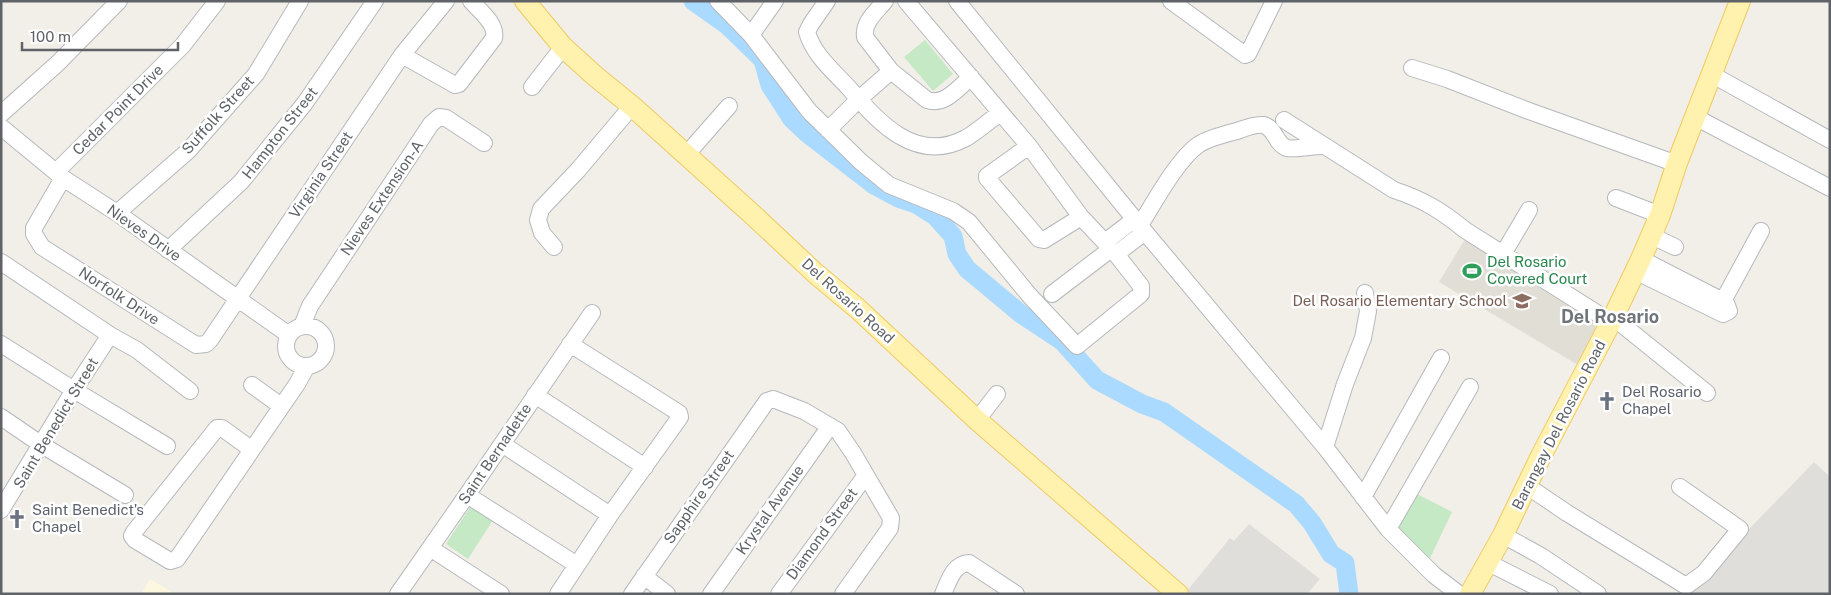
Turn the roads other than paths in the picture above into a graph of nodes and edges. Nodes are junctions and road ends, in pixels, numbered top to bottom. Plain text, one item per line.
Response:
1 (118, 1) edge
2 (217, 1) edge
3 (300, 1) edge
4 (375, 1) edge
5 (446, 1) edge
6 (471, 1) edge
7 (525, 1) edge
8 (718, 1) edge
9 (775, 1) edge
10 (827, 1) edge
11 (885, 1) edge
12 (906, 1) edge
13 (957, 1) edge
14 (1171, 1) edge
15 (1740, 1) edge
16 (1267, 4) edge
17 (751, 35) junction
18 (563, 47) junction
19 (402, 55) junction
20 (1412, 68) dead end
21 (891, 71) junction
22 (1711, 74) junction
23 (971, 77) junction
24 (532, 87) dead end
25 (858, 99) junction
26 (632, 106) junction
27 (729, 106) dead end
28 (1000, 113) junction
29 (1, 114) edge
30 (1695, 117) junction
31 (1284, 120) dead end
32 (1, 127) edge
33 (828, 130) junction
34 (1830, 140) edge
35 (484, 143) dead end
36 (1029, 146) junction
37 (1325, 146) junction
38 (686, 155) junction
39 (1677, 164) junction
40 (60, 174) junction
41 (1830, 188) edge
42 (1616, 198) dead end
43 (1529, 210) dead end
44 (117, 213) junction
45 (1660, 215) junction
46 (1081, 217) junction
47 (1140, 225) junction
48 (1761, 231) dead end
49 (1650, 235) junction
50 (42, 247) joint
51 (554, 247) dead end
52 (1675, 247) dead end
53 (1111, 248) junction
54 (168, 250) junction
55 (1503, 254) junction
56 (1, 262) edge
57 (1638, 265) junction
58 (1365, 293) dead end
59 (1052, 294) junction
60 (1029, 295) junction
61 (237, 299) junction
62 (592, 314) dead end
63 (1612, 320) junction
64 (1052, 321) junction
65 (295, 331) junction
66 (110, 335) junction
67 (1, 344) edge
68 (570, 344) junction
69 (196, 346) joint
70 (1441, 358) dead end
71 (307, 366) junction
72 (252, 385) dead end
73 (1470, 387) dead end
74 (74, 390) junction
75 (190, 391) dead end
76 (1707, 393) dead end
77 (997, 394) dead end
78 (535, 395) junction
79 (281, 406) junction
80 (1, 417) edge
81 (977, 420) junction
82 (830, 426) junction
83 (502, 444) junction
84 (42, 445) junction
85 (167, 446) dead end
86 (1325, 446) junction
87 (251, 449) junction
88 (645, 467) junction
89 (866, 475) junction
90 (1527, 486) junction
91 (1680, 487) dead end
92 (467, 495) junction
93 (125, 496) dead end
94 (1363, 497) junction
95 (1, 510) edge
96 (610, 515) junction
97 (1388, 529) junction
98 (1503, 535) junction
99 (430, 548) junction
100 (1487, 562) junction
101 (577, 565) junction
102 (644, 576) junction
103 (398, 594) edge
104 (501, 594) edge
105 (558, 594) edge
106 (632, 594) edge
107 (667, 594) edge
108 (711, 594) edge
109 (779, 594) edge
110 (844, 594) edge
111 (943, 594) edge
112 (1016, 594) edge
113 (1178, 594) edge
114 (1459, 594) edge
115 (1470, 594) edge
116 (1550, 594) edge
117 (1598, 594) edge

1 - 29 street
2 - 40 street, Cedar Point Drive
3 - 44 street, Suffolk Street
4 - 54 street, Hampton Street
5 - 19 street, Virginia Street
6 - 19 street
7 - 18 main road, Del Rosario Road
8 - 17 street
9 - 17 street
10 - 25 street
11 - 21 street
12 - 23 street
13 - 47 street
14 - 16 street
15 - 22 main road, Barangay Del Rosario Road
17 - 33 street
18 - 24 street
18 - 26 main road, Del Rosario Road
19 - 61 street, Virginia Street
20 - 39 street
21 - 23 street
21 - 25 street
22 - 30 main road, Barangay Del Rosario Road
22 - 34 street
23 - 28 street
25 - 28 street
25 - 33 street
26 - 38 main road, Del Rosario Road
26 - 51 street
27 - 38 street
28 - 36 street
30 - 39 main road, Barangay Del Rosario Road
30 - 41 street
31 - 37 street
32 - 40 street, Nieves Drive
33 - 60 street
35 - 65 street, Nieves Extension-A
36 - 46 street
36 - 46 street
37 - 47 street
37 - 55 street
38 - 81 main road, Del Rosario Road
39 - 45 main road, Barangay Del Rosario Road
40 - 44 street, Nieves Drive
40 - 50 street, Cedar Point Drive
42 - 45 street
43 - 55 street
44 - 54 street, Nieves Drive
45 - 49 main road, Barangay Del Rosario Road
46 - 53 street
47 - 53 street
47 - 86 street
48 - 57 street
49 - 52 street
49 - 57 main road, Barangay Del Rosario Road
50 - 69 street, Norfolk Drive
53 - 59 street
53 - 64 street
54 - 61 street, Nieves Drive
55 - 63 street
56 - 66 street
57 - 63 main road, Barangay Del Rosario Road
58 - 86 street
59 - 60 street
59 - 64 street
60 - 64 street
61 - 65 street, Nieves Drive
61 - 69 street, Virginia Street
62 - 68 street, Saint Bernadette
63 - 76 street
63 - 90 main road, Barangay Del Rosario Road
65 - 71 street
65 - 71 street, Nieves Drive
66 - 74 street, Saint Benedict Street
66 - 75 street
67 - 74 street
68 - 78 street, Saint Bernadette
68 - 88 street
70 - 94 street
71 - 79 street, Nieves Drive
72 - 79 street
73 - 97 street
74 - 84 street, Saint Benedict Street
74 - 85 street
77 - 81 street
78 - 83 street, Saint Bernadette
78 - 88 street
79 - 87 street, Nieves Drive
80 - 84 street
81 - 113 main road, Del Rosario Road
82 - 89 street
82 - 102 street, Sapphire Street
82 - 108 street, Krystal Avenue
83 - 92 street, Saint Bernadette
83 - 96 street
84 - 93 street
84 - 95 street, Saint Benedict Street
86 - 94 street
87 - 87 street, Nieves Drive
88 - 96 street
89 - 109 street, Diamond Street
89 - 110 street
90 - 91 street
90 - 98 main road, Barangay Del Rosario Road
92 - 99 street, Saint Bernadette
92 - 101 street
94 - 97 street
96 - 101 street
97 - 114 street
98 - 100 main road, Barangay Del Rosario Road
98 - 117 street
99 - 103 street, Saint Bernadette
99 - 104 street
100 - 115 main road, Barangay Del Rosario Road
100 - 116 street
101 - 105 street
102 - 106 street, Sapphire Street
102 - 107 street
111 - 112 street

